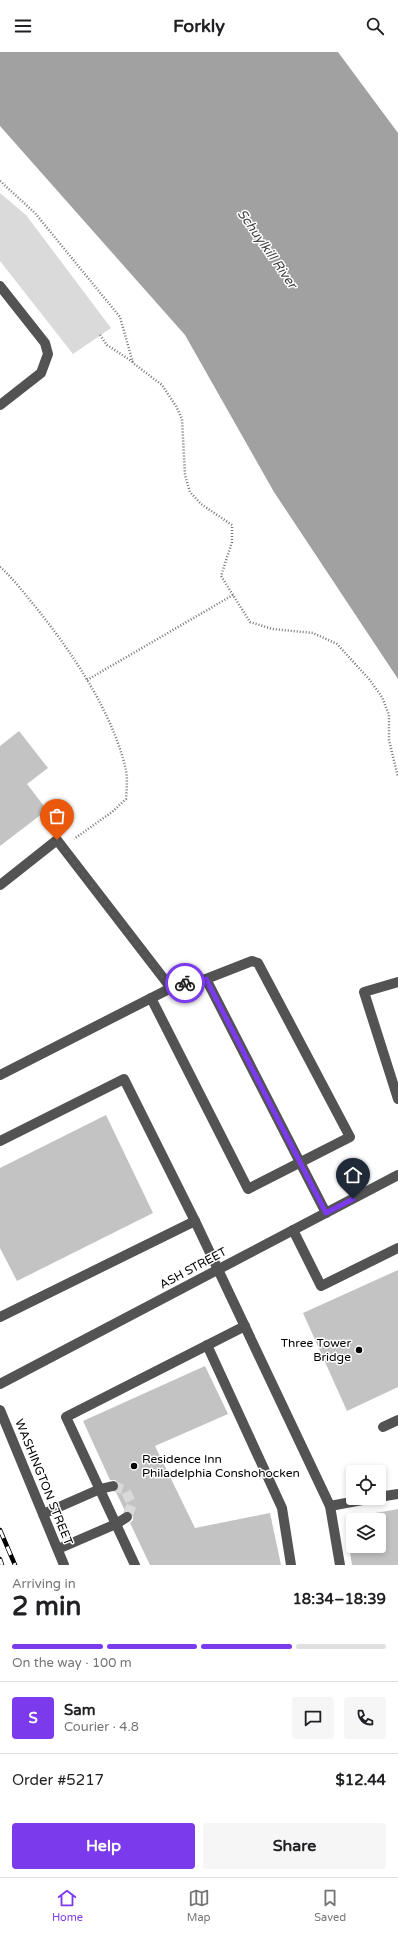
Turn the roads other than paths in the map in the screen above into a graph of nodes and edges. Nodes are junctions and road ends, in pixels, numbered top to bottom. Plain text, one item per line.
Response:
1 (0, 286) edge
2 (0, 405) edge
3 (0, 885) edge
4 (206, 979) junction
5 (398, 982) edge
6 (171, 988) junction
7 (151, 998) junction
8 (0, 1075) edge
9 (398, 1099) edge
10 (0, 1141) edge
11 (300, 1162) junction
12 (397, 1180) edge
13 (326, 1213) junction
14 (195, 1221) junction
15 (293, 1230) junction
16 (398, 1248) edge
17 (218, 1270) junction
18 (0, 1317) edge
19 (245, 1326) junction
20 (207, 1345) junction
21 (0, 1384) edge
22 (0, 1410) edge
23 (398, 1420) edge
24 (383, 1427) dead end
25 (113, 1486) dead end
26 (100, 1489) junction
27 (398, 1494) edge
28 (386, 1496) edge
29 (346, 1503) edge
30 (330, 1506) junction
31 (43, 1514) junction
32 (127, 1517) dead end
33 (116, 1524) junction
34 (58, 1549) junction
35 (64, 1565) edge
36 (135, 1565) edge
37 (291, 1565) edge
38 (340, 1565) edge

1 - 2 street
3 - 6 street
4 - 6 street
4 - 11 street
4 - 11 street
5 - 9 street
6 - 7 street
7 - 8 street
7 - 11 street
10 - 14 street
11 - 13 street
12 - 13 street, ASH STREET
13 - 15 street, ASH STREET
14 - 17 street
14 - 18 street
15 - 16 street
15 - 17 street, ASH STREET
17 - 19 street
17 - 21 street, ASH STREET
19 - 20 street
19 - 30 street
20 - 26 street
20 - 37 street
22 - 31 street, WASHINGTON STREET
23 - 24 street
25 - 26 street
26 - 31 street
26 - 33 street
27 - 28 street
29 - 30 street
30 - 38 street
31 - 34 street, WASHINGTON STREET
32 - 33 street
33 - 34 street
33 - 36 street
34 - 35 street, WASHINGTON STREET

